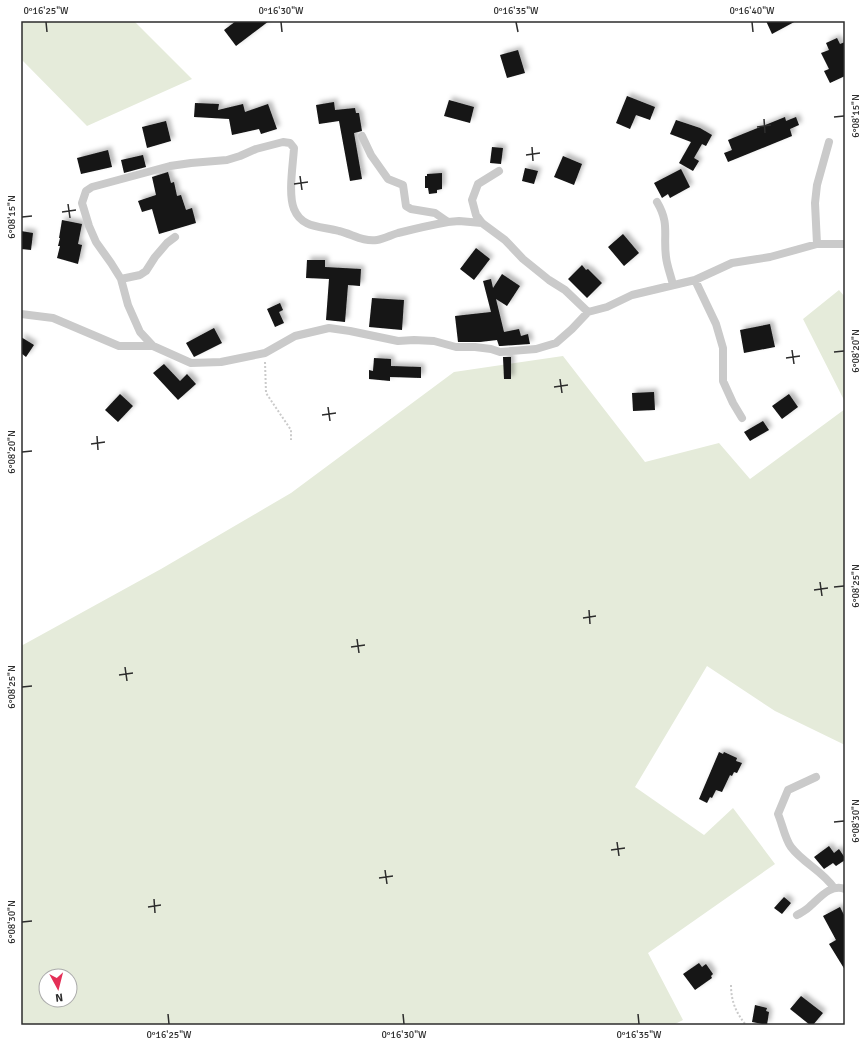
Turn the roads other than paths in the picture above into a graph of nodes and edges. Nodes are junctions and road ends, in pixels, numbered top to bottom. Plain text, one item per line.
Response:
1 (362, 136) dead end
2 (829, 142) dead end
3 (499, 171) dead end
4 (657, 202) dead end
5 (448, 222) junction
6 (482, 223) junction
7 (175, 237) dead end
8 (817, 244) junction
9 (845, 244) edge
10 (121, 279) junction
11 (695, 280) junction
12 (673, 285) junction
13 (588, 312) junction
14 (21, 314) edge
15 (153, 346) junction
16 (742, 418) dead end
17 (816, 777) dead end
18 (834, 888) junction
19 (845, 889) edge
20 (797, 915) dead end

1 - 5 street
2 - 8 street
3 - 6 street
4 - 12 street
5 - 6 street
5 - 10 street
6 - 13 street
7 - 10 street
8 - 9 street
8 - 11 street
10 - 15 street
11 - 12 street
11 - 16 street
12 - 13 street
13 - 15 street
14 - 15 street
17 - 18 street
18 - 19 street
18 - 20 street

